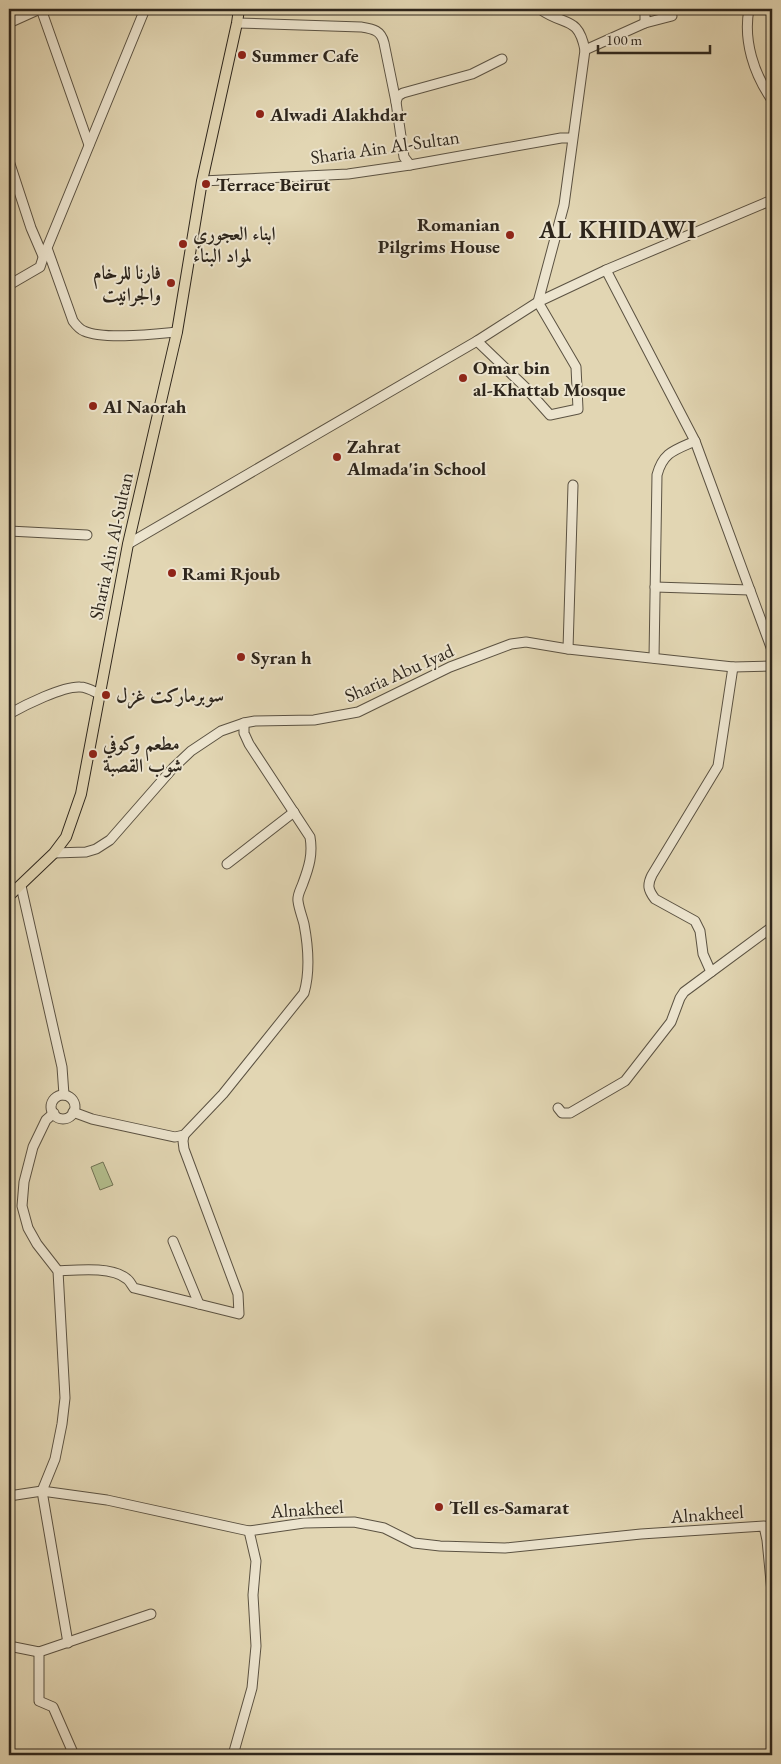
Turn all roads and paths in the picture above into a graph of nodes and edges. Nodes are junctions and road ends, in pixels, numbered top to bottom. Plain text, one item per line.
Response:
1 (41, 9) edge
2 (145, 9) edge
3 (239, 9) edge
4 (540, 9) edge
5 (645, 9) edge
6 (749, 9) edge
7 (672, 16) dead end
8 (9, 23) edge
9 (237, 23) junction
10 (644, 23) junction
11 (585, 50) junction
12 (502, 59) dead end
13 (393, 85) junction
14 (403, 93) junction
15 (772, 100) edge
16 (396, 102) junction
17 (572, 138) junction
18 (89, 145) junction
19 (9, 161) edge
20 (410, 165) junction
21 (202, 181) junction
22 (772, 200) edge
23 (45, 252) junction
24 (40, 267) junction
25 (55, 269) junction
26 (606, 270) junction
27 (9, 285) edge
28 (538, 302) junction
29 (177, 332) junction
30 (477, 341) junction
31 (695, 441) junction
32 (573, 486) dead end
33 (9, 531) edge
34 (87, 535) dead end
35 (128, 544) junction
36 (655, 587) junction
37 (750, 590) junction
38 (568, 649) junction
39 (772, 650) edge
40 (654, 658) junction
41 (772, 666) edge
42 (733, 668) junction
43 (99, 694) junction
44 (9, 714) edge
45 (244, 723) junction
46 (294, 812) junction
47 (54, 853) junction
48 (227, 864) dead end
49 (21, 886) junction
50 (9, 896) edge
51 (772, 927) edge
52 (711, 972) junction
53 (64, 1095) junction
54 (558, 1108) dead end
55 (74, 1112) junction
56 (54, 1113) junction
57 (184, 1135) junction
58 (173, 1241) dead end
59 (58, 1270) junction
60 (199, 1304) junction
61 (42, 1491) junction
62 (9, 1496) edge
63 (768, 1524) edge
64 (250, 1531) junction
65 (772, 1592) edge
66 (151, 1614) dead end
67 (68, 1643) junction
68 (9, 1646) edge
69 (39, 1652) junction
70 (74, 1755) edge
71 (233, 1755) edge

1 - 8 street
1 - 18 street
2 - 18 street
3 - 9 main road, Sharia Ain Al-Sultan
4 - 11 street
5 - 10 street
6 - 15 street
7 - 10 street
9 - 13 street
9 - 21 main road, Sharia Ain Al-Sultan
10 - 11 street
11 - 17 street
12 - 14 street
13 - 14 street
13 - 16 street
14 - 16 street
16 - 20 street
17 - 20 street, Sharia Ain Al-Sultan
17 - 28 street
18 - 23 street
19 - 23 street
20 - 21 street, Sharia Ain Al-Sultan
21 - 29 main road, Sharia Ain Al-Sultan
22 - 26 street
23 - 24 street
23 - 25 street
24 - 25 street
24 - 27 street
25 - 29 street
26 - 28 street
26 - 31 street
28 - 30 street
28 - 30 street
29 - 35 main road, Sharia Ain Al-Sultan
30 - 35 street
31 - 36 street
31 - 37 street
32 - 38 street
33 - 34 street
35 - 43 main road, Sharia Ain Al-Sultan
36 - 37 street
36 - 40 street
37 - 39 street
38 - 40 street, Sharia Abu Iyad
38 - 45 street, Sharia Abu Iyad
40 - 42 street, Sharia Abu Iyad
41 - 42 street, Sharia Abu Iyad
42 - 52 street
43 - 44 street
43 - 47 main road, Sharia Ain Al-Sultan
45 - 46 street
45 - 47 street, Sharia Abu Iyad
46 - 48 street
46 - 57 street
47 - 49 main road, Sharia Ain Al-Sultan
49 - 50 main road, Sharia Ain Al-Sultan
49 - 53 street
51 - 52 street
52 - 54 street
53 - 55 street
53 - 56 street
55 - 56 street
55 - 57 street
56 - 59 street
57 - 60 street
58 - 60 street
59 - 60 street
59 - 61 street
61 - 62 street
61 - 64 street
61 - 67 street
63 - 64 street, Alnakheel
63 - 65 street, Alnakheel
64 - 71 street, Alnakheel
66 - 67 street
67 - 69 street
68 - 69 street
69 - 70 street

